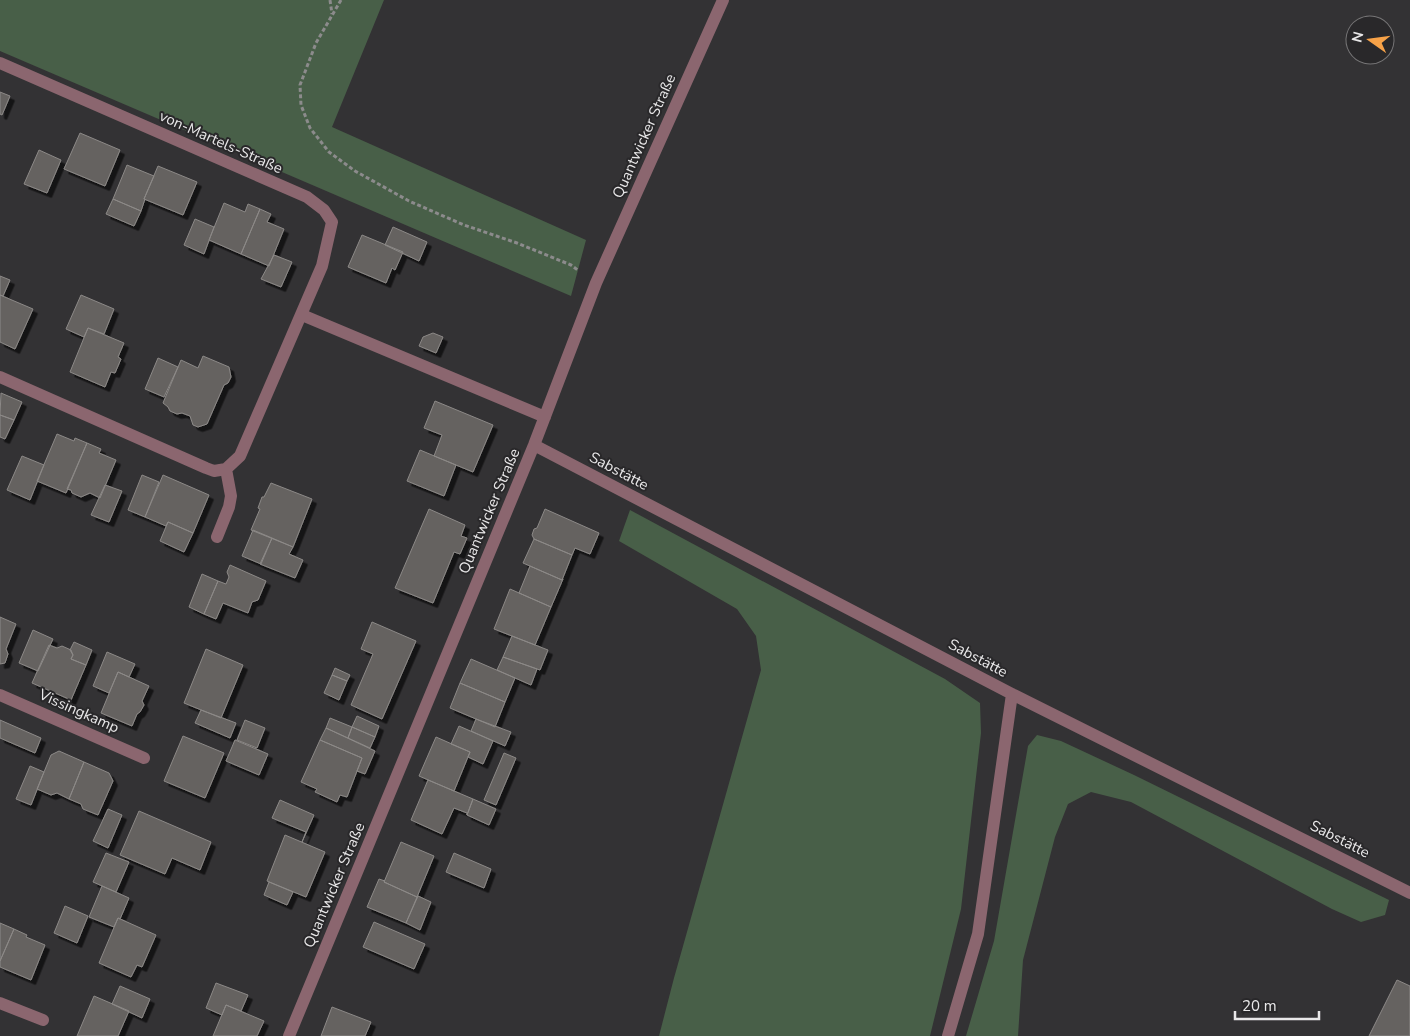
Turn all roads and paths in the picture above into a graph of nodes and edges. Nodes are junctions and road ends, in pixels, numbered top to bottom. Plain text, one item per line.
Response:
1 (330, 0) edge
2 (342, 0) edge
3 (723, 0) edge
4 (332, 16) junction
5 (0, 64) edge
6 (596, 283) junction
7 (302, 314) junction
8 (0, 377) edge
9 (545, 417) junction
10 (534, 445) junction
11 (226, 469) junction
12 (217, 537) dead end
13 (1012, 694) junction
14 (0, 695) edge
15 (144, 758) dead end
16 (1410, 893) edge
17 (0, 1003) edge
18 (43, 1020) dead end
19 (289, 1036) edge
20 (948, 1036) edge

1 - 4 path
2 - 4 path
3 - 6 street, Quantwicker Straße
4 - 6 path
5 - 7 street, von-Martels-Straße
6 - 9 street, Quantwicker Straße
7 - 9 street
7 - 11 street, von-Martels-Straße
8 - 11 street
9 - 10 street, Quantwicker Straße
10 - 13 street, Sabstätte
10 - 19 street, Quantwicker Straße
11 - 12 street
13 - 16 street, Sabstätte
13 - 20 street
14 - 15 street, Vissingkamp
17 - 18 street

